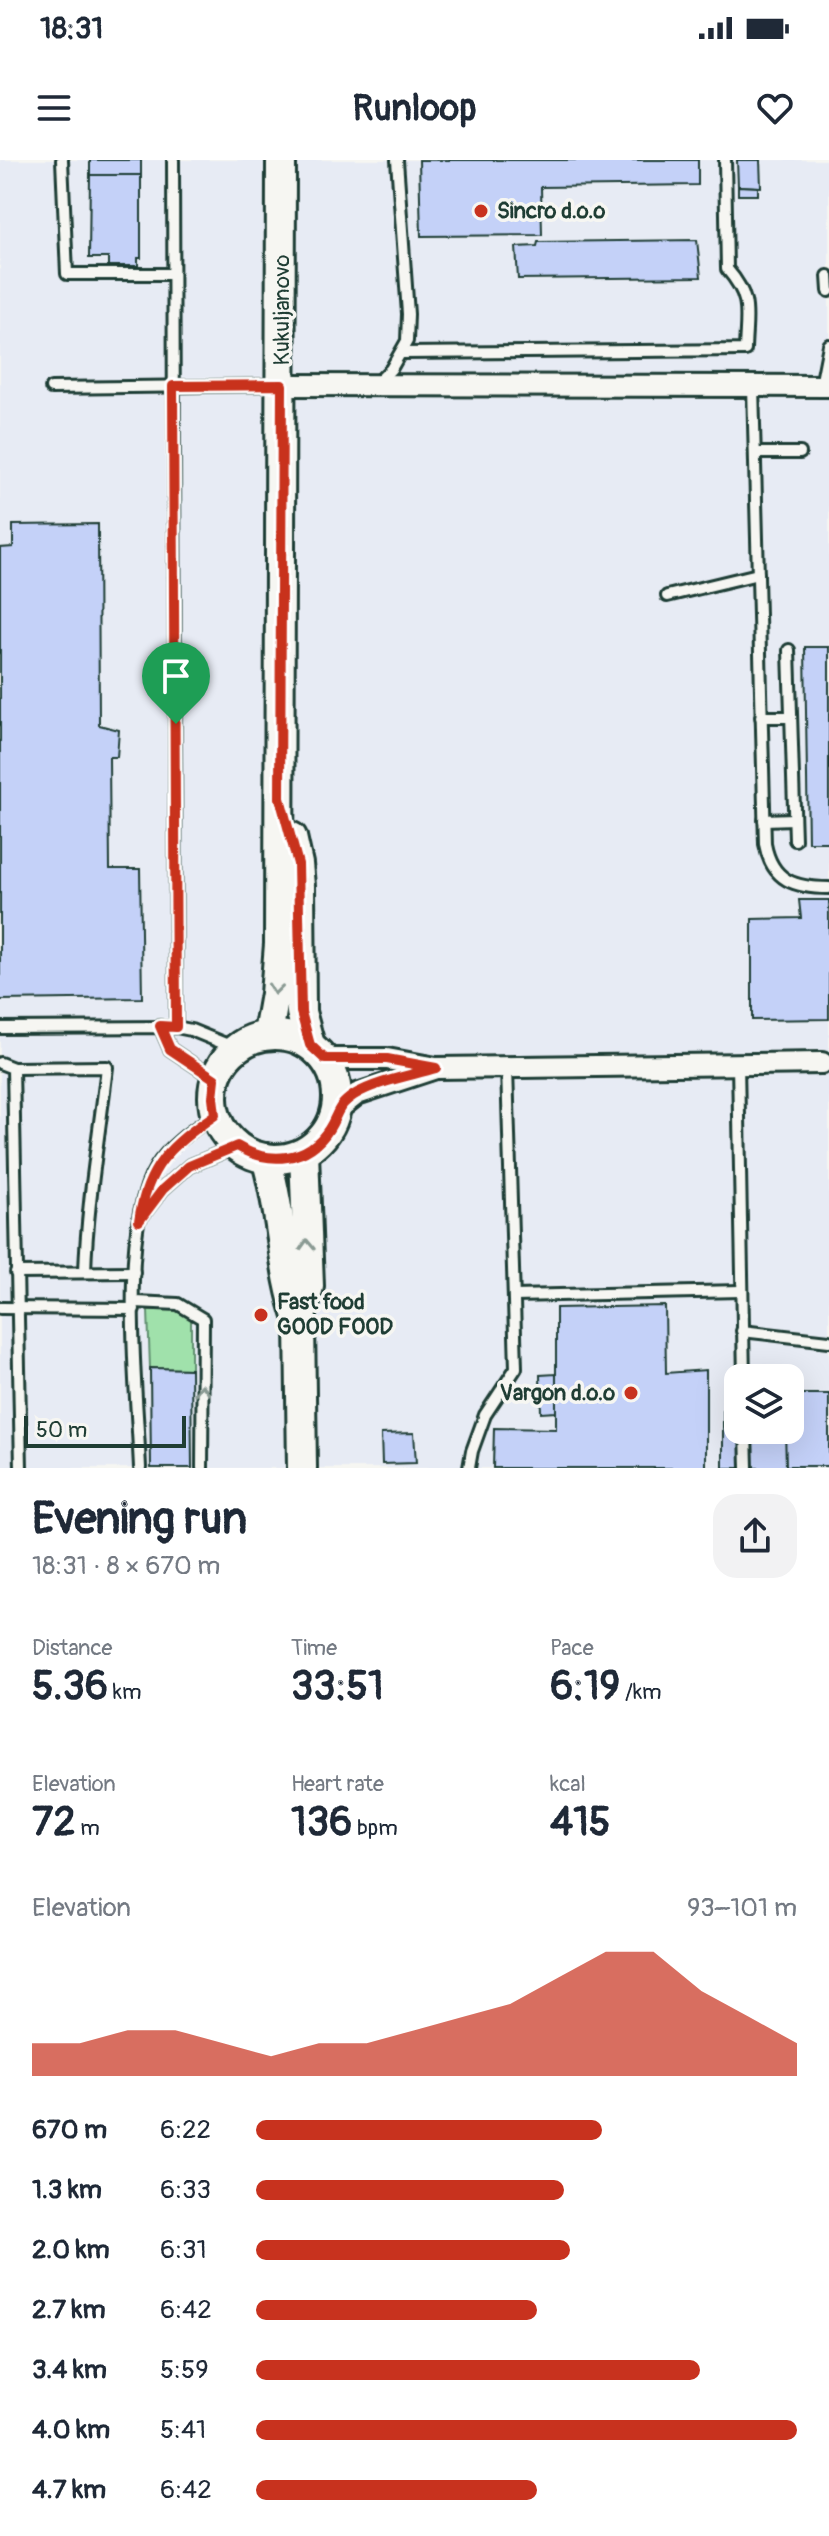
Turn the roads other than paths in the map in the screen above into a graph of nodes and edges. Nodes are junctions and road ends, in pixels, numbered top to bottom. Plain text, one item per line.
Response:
1 (62, 160) edge
2 (173, 160) edge
3 (281, 160) edge
4 (397, 160) edge
5 (725, 160) edge
6 (173, 274) junction
7 (828, 276) edge
8 (829, 291) edge
9 (829, 345) edge
10 (402, 353) junction
11 (282, 385) junction
12 (375, 385) junction
13 (173, 386) junction
14 (753, 386) junction
15 (825, 386) edge
16 (51, 388) dead end
17 (755, 453) junction
18 (800, 453) dead end
19 (758, 574) junction
20 (667, 596) dead end
21 (789, 650) dead end
22 (761, 717) junction
23 (791, 717) junction
24 (280, 798) junction
25 (794, 819) junction
26 (764, 820) junction
27 (795, 840) dead end
28 (829, 888) edge
29 (160, 1026) junction
30 (176, 1027) junction
31 (0, 1028) edge
32 (268, 1034) junction
33 (235, 1048) junction
34 (318, 1052) junction
35 (0, 1063) edge
36 (822, 1063) dead end
37 (738, 1064) junction
38 (13, 1068) junction
39 (436, 1068) junction
40 (507, 1068) junction
41 (215, 1079) junction
42 (337, 1110) junction
43 (215, 1115) junction
44 (237, 1146) junction
45 (304, 1153) junction
46 (266, 1158) junction
47 (139, 1221) junction
48 (85, 1272) junction
49 (134, 1272) junction
50 (16, 1273) junction
51 (741, 1291) junction
52 (514, 1296) junction
53 (134, 1306) junction
54 (0, 1308) edge
55 (16, 1308) junction
56 (300, 1322) junction
57 (742, 1331) junction
58 (829, 1341) edge
59 (743, 1364) edge
60 (746, 1444) edge
61 (21, 1468) edge
62 (140, 1468) edge
63 (202, 1468) edge
64 (302, 1468) edge
65 (469, 1468) edge
66 (747, 1468) edge

1 - 6 lane
2 - 6 lane
3 - 11 main road, Kukuljanovo
4 - 10 lane
5 - 10 lane
6 - 13 lane
7 - 8 lane
9 - 15 lane
10 - 12 lane
11 - 12 street
11 - 13 lane
11 - 24 main road, Kukuljanovo
12 - 14 street
13 - 16 lane
13 - 30 lane
14 - 15 street
14 - 17 lane
17 - 18 lane
17 - 19 lane
19 - 20 lane
19 - 22 lane
21 - 23 lane
22 - 23 lane
22 - 26 lane
23 - 25 lane
24 -> 32 main road, Kukuljanovo
24 - 34 main road
25 - 26 lane
25 - 27 lane
26 - 28 lane
29 - 30 lane
29 - 31 lane
29 - 41 lane
30 - 33 lane
32 - 33 main road
32 - 34 main road
33 - 41 main road
34 - 39 street
34 - 42 main road
35 - 38 lane
36 - 37 street
37 - 40 street
37 - 51 lane
38 - 48 lane
38 - 50 lane
39 - 40 street
39 - 42 street
40 - 52 lane
41 - 43 main road
42 - 45 main road
43 - 44 main road
43 - 47 lane
44 - 46 main road
44 - 47 lane
45 - 46 main road
56 -> 45 main road
46 - 56 main road
47 - 49 lane
48 - 49 lane
48 - 50 lane
49 - 53 lane
50 - 55 lane
51 - 52 lane
51 - 57 lane
52 - 65 lane
53 - 55 lane
53 - 62 lane
63 -> 53 lane
54 - 55 lane
55 - 61 lane
56 - 64 main road
57 - 58 lane
57 - 59 lane
60 - 66 lane

